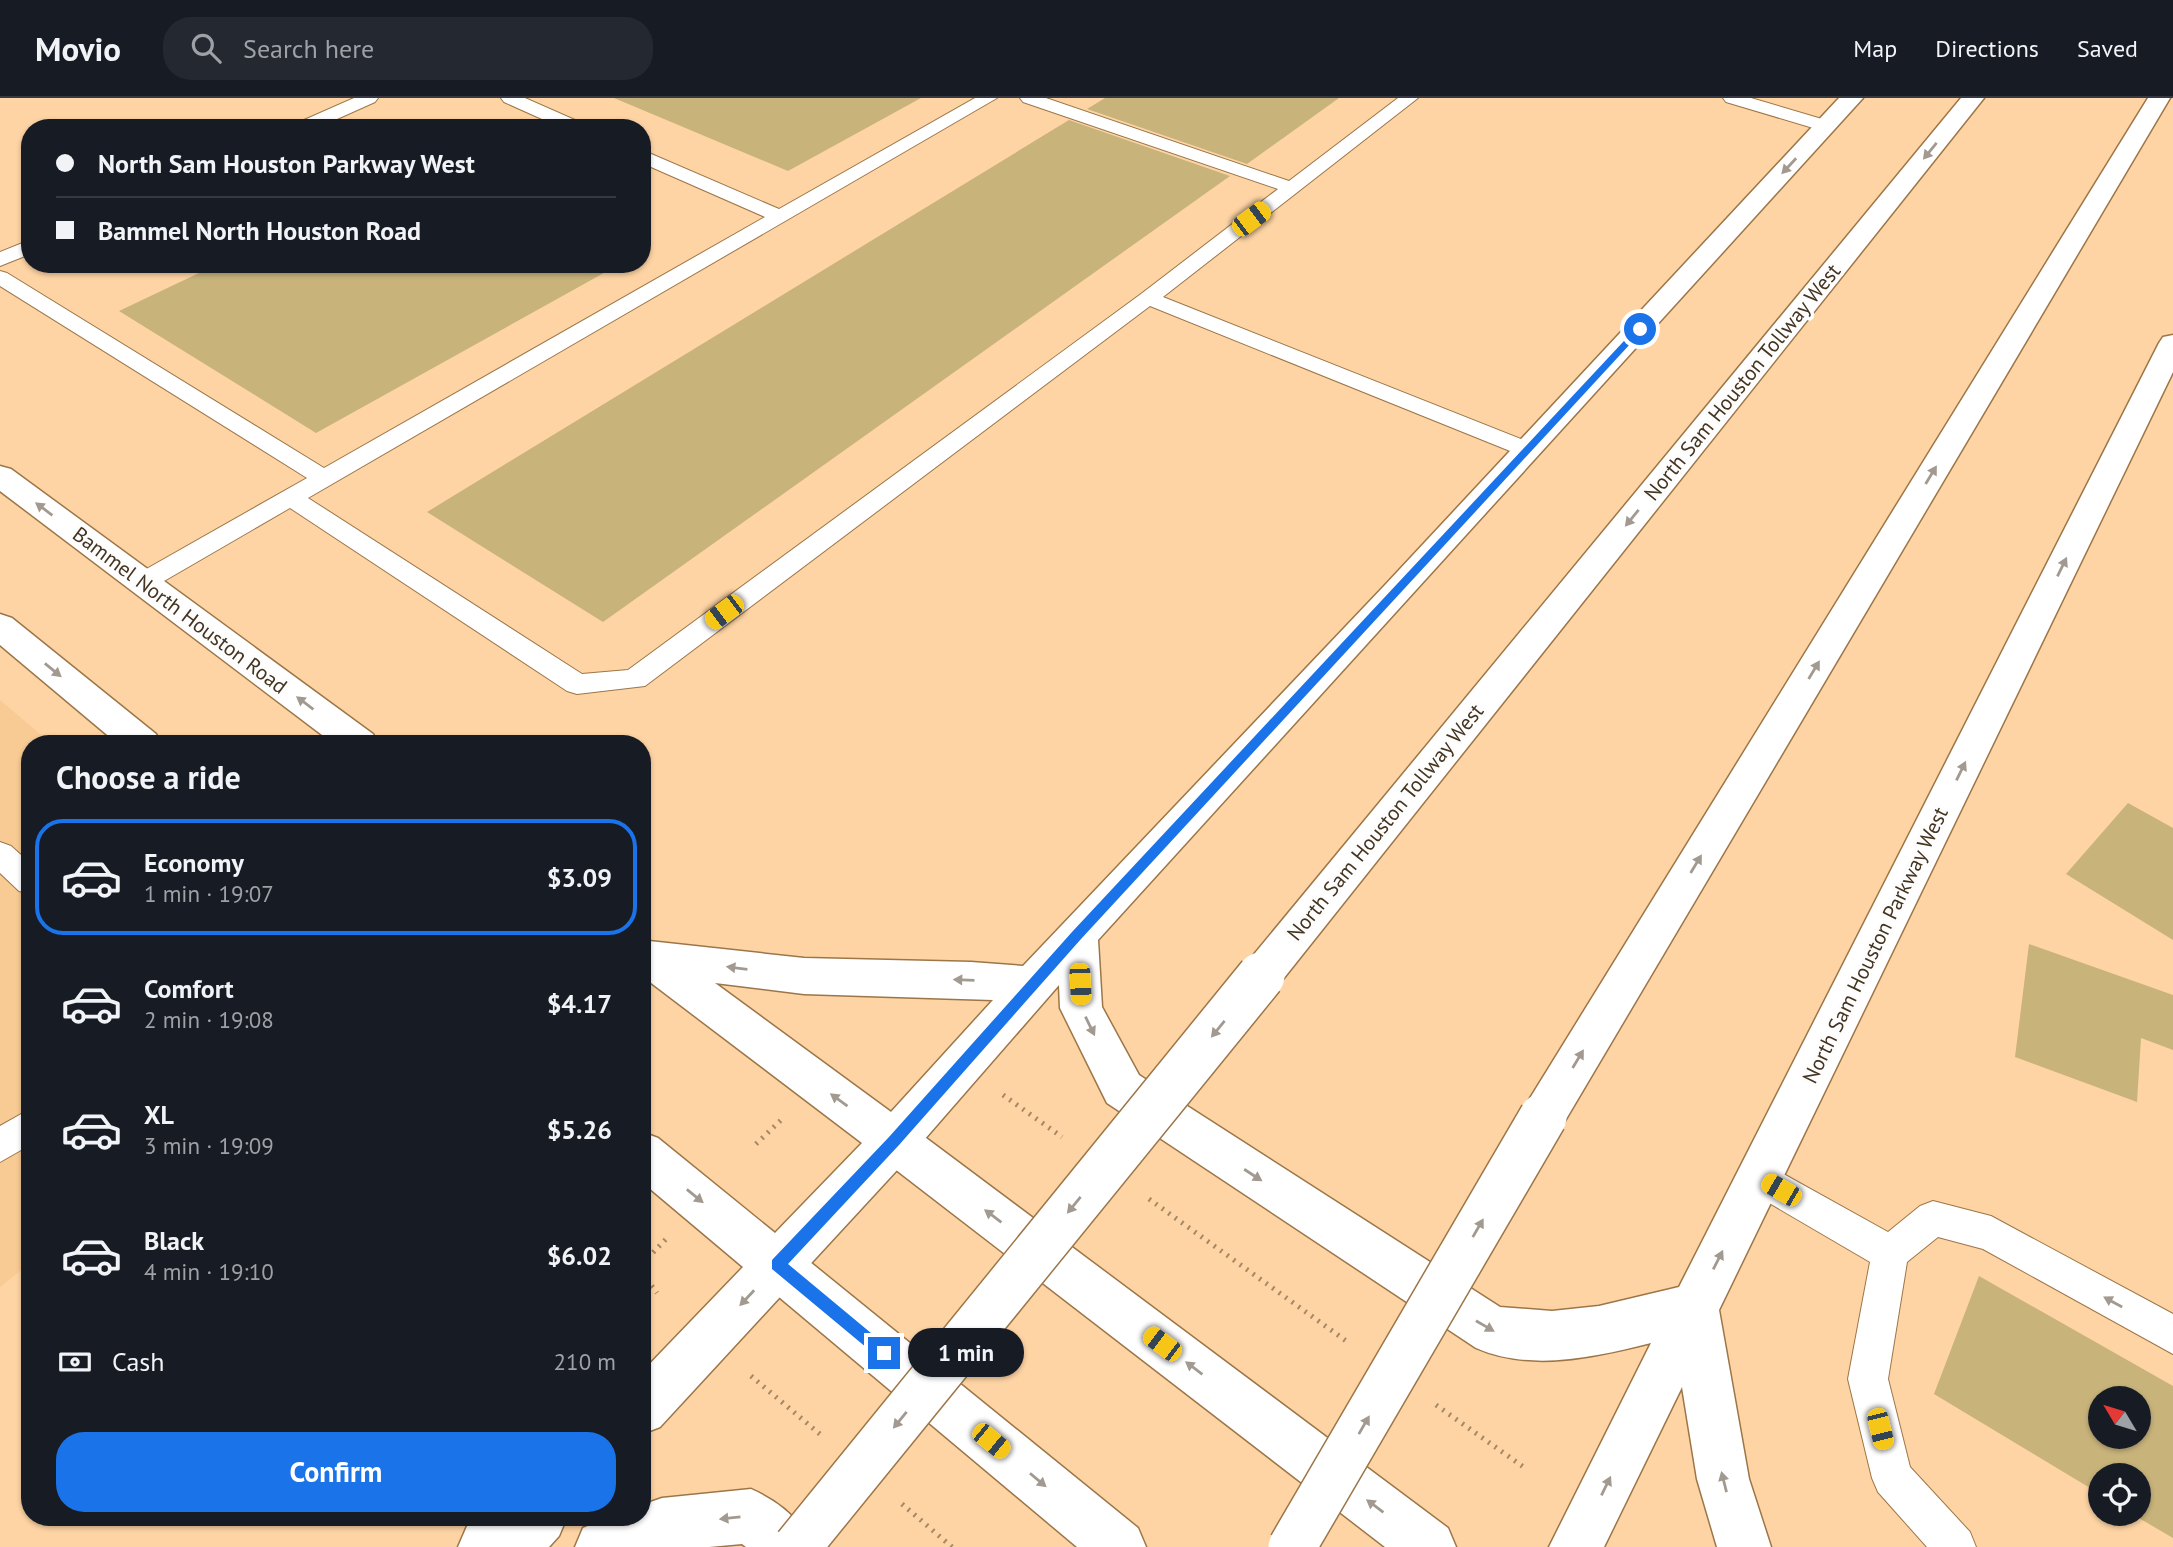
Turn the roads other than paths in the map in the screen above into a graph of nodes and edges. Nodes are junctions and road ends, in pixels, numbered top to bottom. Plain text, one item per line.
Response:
1 (369, 98) edge
2 (510, 98) edge
3 (988, 98) edge
4 (1029, 98) edge
5 (1409, 98) edge
6 (1732, 98) edge
7 (1852, 98) edge
8 (1973, 98) edge
9 (2159, 98) edge
10 (321, 119) edge
11 (558, 119) edge
12 (1826, 126) junction
13 (651, 160) edge
14 (1292, 188) junction
15 (781, 217) junction
16 (21, 251) edge
17 (0, 260) edge
18 (0, 276) edge
19 (1148, 298) junction
20 (2173, 343) edge
21 (1528, 450) junction
22 (0, 476) edge
23 (324, 478) junction
24 (290, 498) junction
25 (142, 582) junction
26 (0, 626) edge
27 (132, 735) edge
28 (348, 735) edge
29 (0, 854) edge
30 (21, 874) edge
31 (1077, 935) junction
32 (651, 957) edge
33 (651, 960) edge
34 (1032, 985) junction
35 (21, 1131) edge
36 (894, 1141) junction
37 (0, 1146) edge
38 (651, 1160) edge
39 (1760, 1178) junction
40 (1890, 1253) junction
41 (777, 1265) junction
42 (1694, 1308) junction
43 (2173, 1335) edge
44 (651, 1399) edge
45 (495, 1526) edge
46 (532, 1526) edge
47 (485, 1547) edge
48 (512, 1547) edge
49 (602, 1547) edge
50 (786, 1547) edge
51 (797, 1547) edge
52 (1119, 1547) edge
53 (1292, 1547) edge
54 (1429, 1547) edge
55 (1576, 1547) edge
56 (1744, 1547) edge
57 (1955, 1547) edge

1 - 10 lane
2 - 11 lane
3 - 15 lane
4 - 14 lane
5 - 14 lane
6 - 12 lane
7 - 12 main road
8 -> 51 main road, North Sam Houston Tollway West, bridge
53 -> 9 main road, bridge
12 -> 21 main road
13 - 15 lane
14 - 19 lane
15 - 23 lane
16 - 17 lane
18 - 23 lane
19 - 21 lane
19 - 24 lane
39 -> 20 main road, North Sam Houston Parkway West
21 - 31 main road
25 -> 22 main road, Bammel North Houston Road
23 - 24 lane
24 - 25 lane
28 -> 25 main road, Bammel North Houston Road
26 -> 27 main road
29 - 30 lane
31 - 34 main road
31 -> 42 main road
34 -> 32 main road
36 -> 33 main road
34 - 36 main road
35 - 37 lane
36 - 41 main road
54 -> 36 main road
38 -> 41 main road
39 - 40 lane
42 -> 39 main road, North Sam Houston Parkway West
43 -> 40 lane
40 - 57 lane
41 -> 44 main road
41 -> 52 main road
55 -> 42 main road, North Sam Houston Parkway West
56 -> 42 main road
45 - 47 main road
46 - 48 main road
50 -> 49 main road

